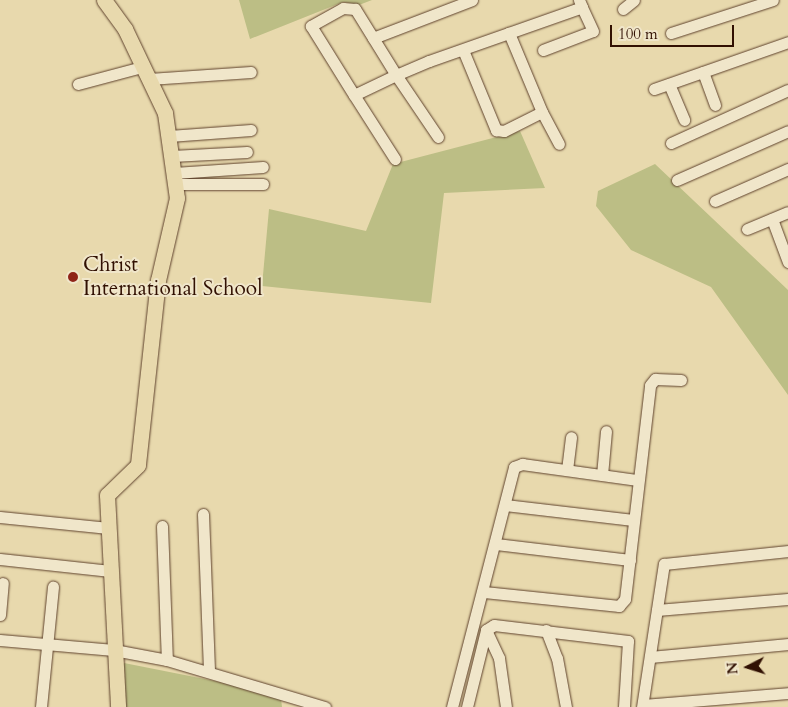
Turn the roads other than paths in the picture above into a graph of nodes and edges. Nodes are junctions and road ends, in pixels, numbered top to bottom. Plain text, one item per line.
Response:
1 (104, 0) edge
2 (472, 0) edge
3 (634, 0) edge
4 (773, 0) edge
5 (580, 3) edge
6 (623, 9) dead end
7 (509, 33) junction
8 (671, 33) dead end
9 (373, 38) junction
10 (788, 42) edge
11 (463, 50) junction
12 (543, 50) dead end
13 (251, 72) dead end
14 (703, 72) junction
15 (145, 73) junction
16 (396, 75) junction
17 (78, 84) dead end
18 (669, 84) junction
19 (654, 89) dead end
20 (788, 90) edge
21 (354, 95) junction
22 (715, 105) dead end
23 (542, 112) junction
24 (684, 120) dead end
25 (251, 130) dead end
26 (788, 131) edge
27 (169, 136) junction
28 (438, 137) dead end
29 (671, 143) dead end
30 (558, 144) dead end
31 (247, 152) dead end
32 (172, 156) junction
33 (395, 159) dead end
34 (263, 167) dead end
35 (788, 169) edge
36 (175, 178) junction
37 (677, 180) dead end
38 (263, 184) dead end
39 (715, 202) dead end
40 (788, 212) edge
41 (772, 219) junction
42 (747, 229) dead end
43 (788, 262) edge
44 (681, 380) dead end
45 (606, 431) dead end
46 (571, 437) dead end
47 (567, 470) junction
48 (602, 475) junction
49 (638, 480) junction
50 (505, 505) junction
51 (203, 514) dead end
52 (0, 517) edge
53 (633, 520) junction
54 (162, 526) dead end
55 (108, 528) junction
56 (496, 544) junction
57 (788, 551) edge
58 (0, 559) edge
59 (630, 560) junction
60 (110, 572) junction
61 (3, 583) dead end
62 (53, 587) dead end
63 (484, 592) junction
64 (788, 598) edge
65 (658, 610) junction
66 (0, 615) edge
67 (486, 630) junction
68 (546, 630) junction
69 (0, 640) edge
70 (48, 644) junction
71 (788, 644) edge
72 (114, 650) junction
73 (650, 657) junction
74 (167, 660) junction
75 (209, 670) junction
76 (788, 692) edge
77 (643, 706) edge
78 (40, 707) edge
79 (118, 707) edge
80 (325, 707) edge
81 (452, 707) edge
82 (467, 707) edge
83 (506, 707) edge
84 (566, 707) edge
85 (624, 707) edge

1 - 15 main road
2 - 9 street
3 - 6 street
4 - 8 street
5 - 7 street
5 - 12 street
7 - 11 street
7 - 23 street
9 - 16 street
9 - 21 street
10 - 14 street
11 - 16 street
11 - 23 street
13 - 15 street
14 - 18 street
14 - 22 street
15 - 17 street
15 - 27 main road
16 - 21 street
16 - 28 street
18 - 19 street
18 - 24 street
20 - 29 street
21 - 33 street
23 - 30 street
25 - 27 street
26 - 37 street
27 - 32 main road
31 - 32 street
32 - 36 main road
34 - 36 street
35 - 39 street
36 - 38 street
36 - 55 main road
40 - 41 street
41 - 42 street
41 - 43 street
44 - 49 street
45 - 48 street
46 - 47 street
47 - 48 street
47 - 50 street
48 - 49 street
49 - 53 street
50 - 53 street
50 - 56 street
51 - 75 street
52 - 55 street
53 - 59 street
54 - 74 street
55 - 60 main road
56 - 59 street
56 - 63 street
57 - 65 street
58 - 60 street
59 - 63 street
60 - 72 main road
61 - 66 street
62 - 70 street
63 - 81 street
64 - 65 street
65 - 73 street
67 - 68 street
67 - 82 street
67 - 83 street
68 - 84 street
68 - 85 street
69 - 70 street
70 - 72 street
70 - 78 street
71 - 73 street
72 - 74 street
72 - 79 main road
73 - 77 street
74 - 75 street
75 - 80 street
76 - 77 street

